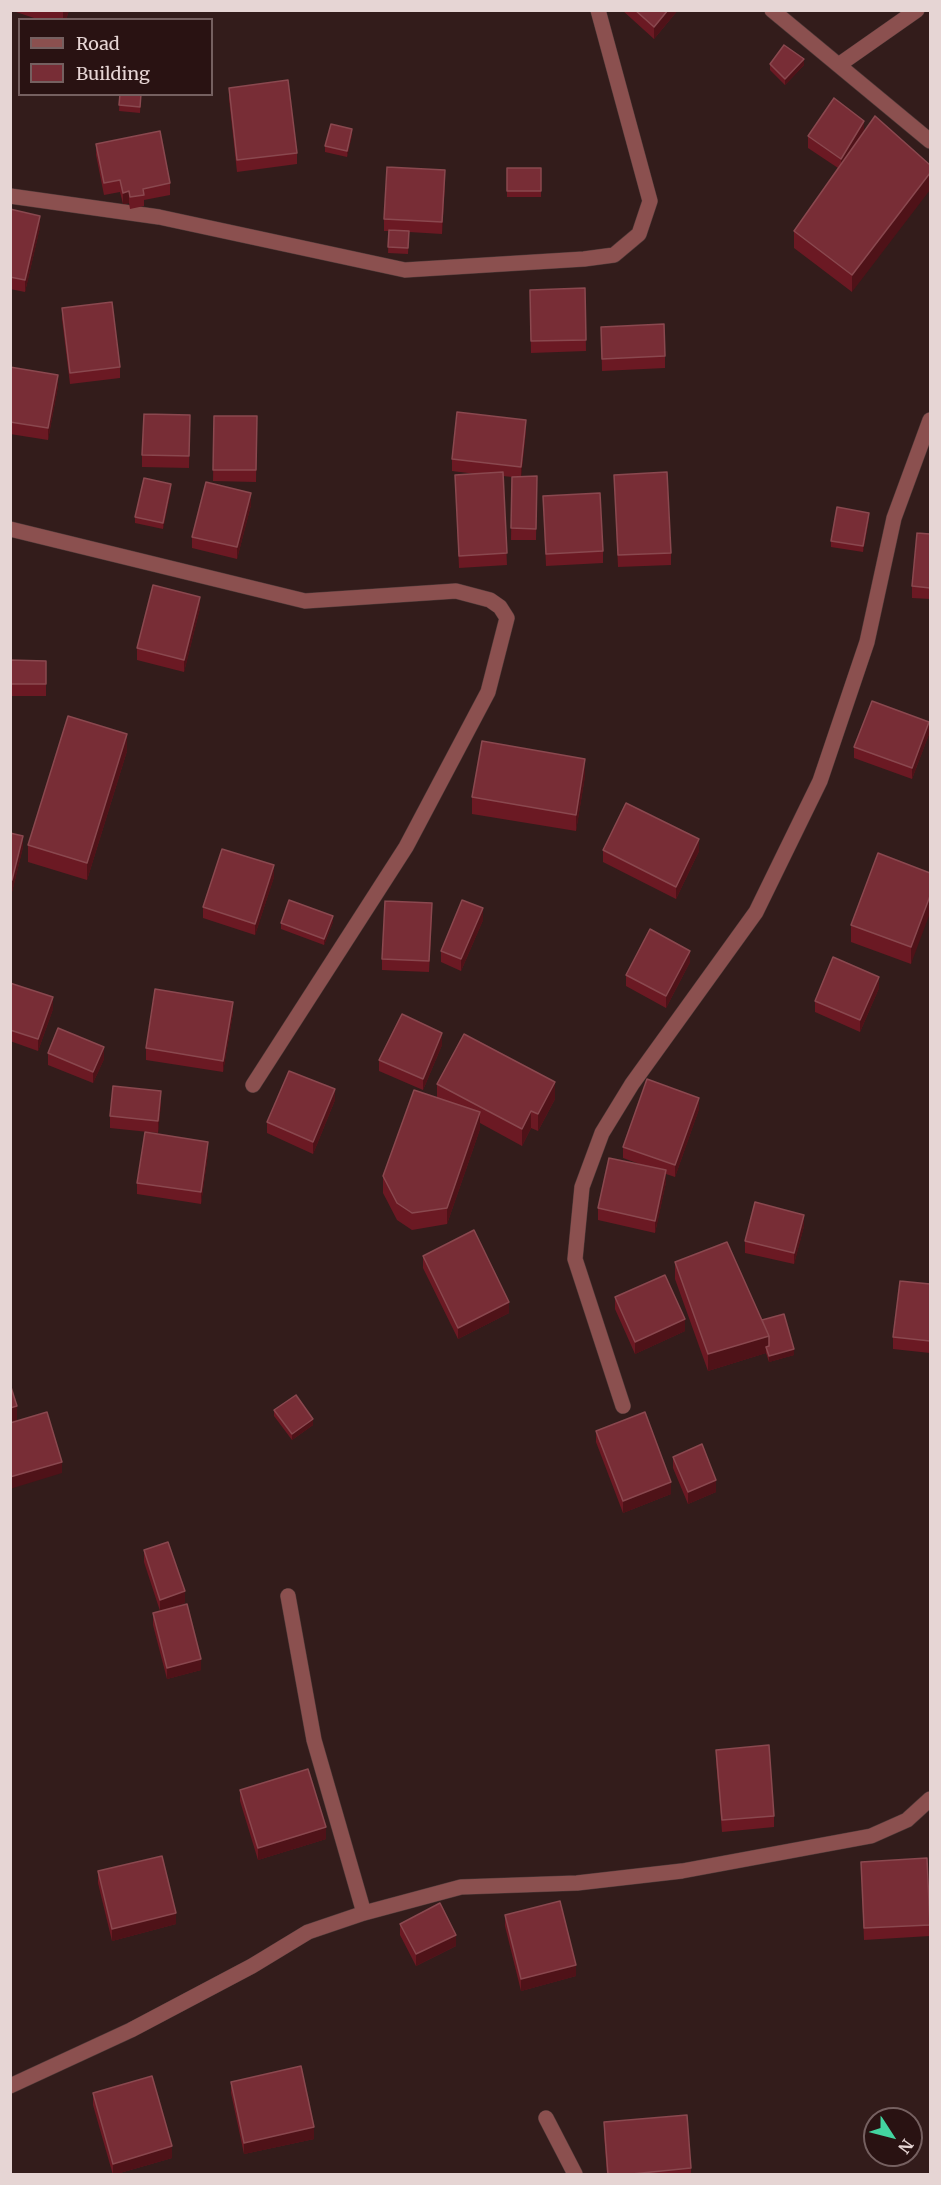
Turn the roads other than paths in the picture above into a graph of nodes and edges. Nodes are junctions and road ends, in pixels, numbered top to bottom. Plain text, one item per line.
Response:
1 (598, 10) edge
2 (772, 10) edge
3 (917, 10) edge
4 (840, 64) junction
5 (930, 141) edge
6 (10, 196) edge
7 (930, 420) edge
8 (10, 529) edge
9 (253, 1085) dead end
10 (622, 1406) dead end
11 (288, 1596) dead end
12 (930, 1799) edge
13 (364, 1912) junction
14 (10, 2086) edge
15 (546, 2118) dead end
16 (575, 2175) edge

1 - 6 street
2 - 4 street
3 - 4 street
4 - 5 street
7 - 10 street
8 - 9 street
11 - 13 street
12 - 13 street
13 - 14 street
15 - 16 street

